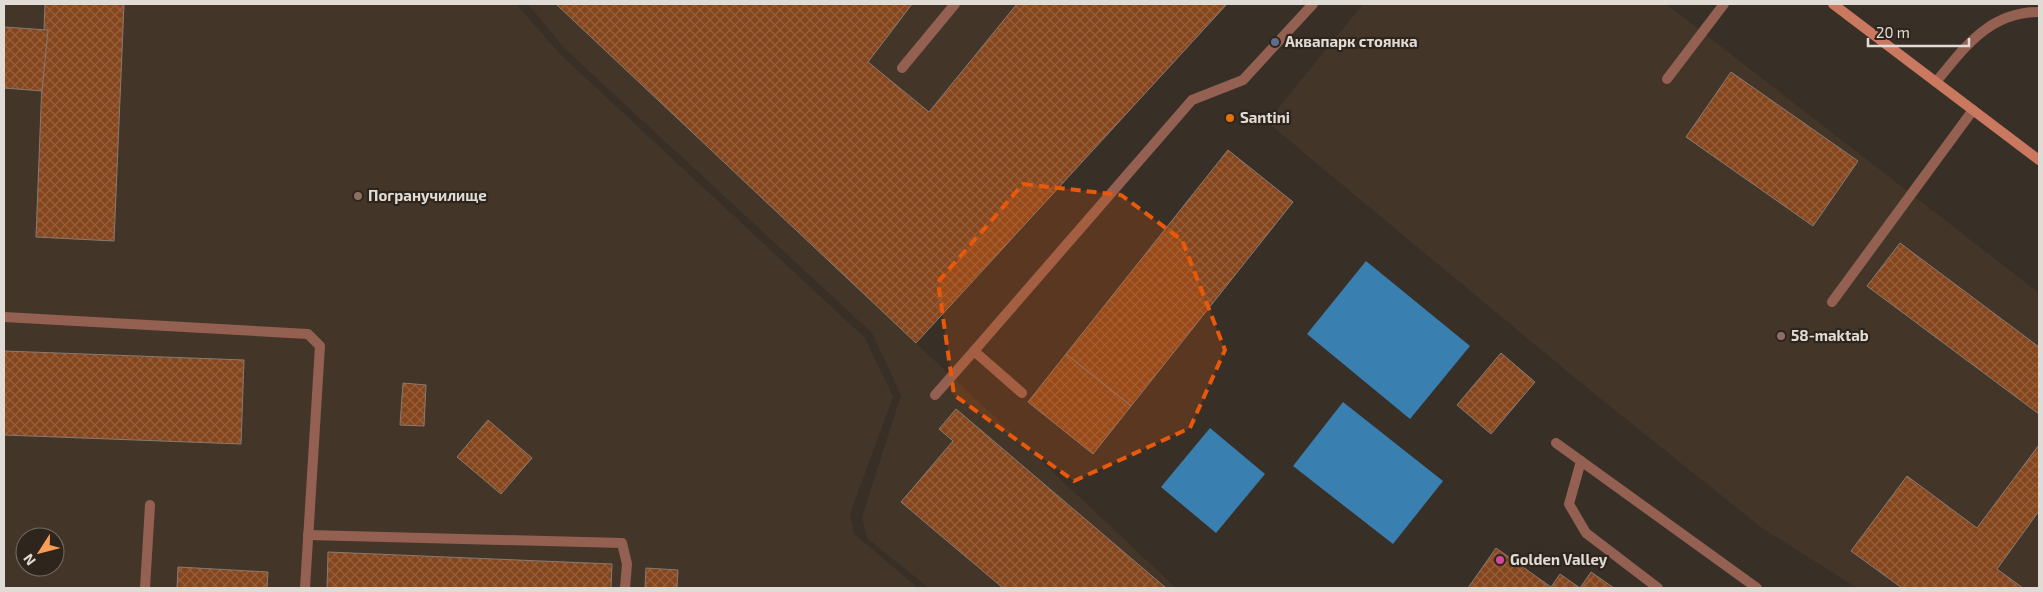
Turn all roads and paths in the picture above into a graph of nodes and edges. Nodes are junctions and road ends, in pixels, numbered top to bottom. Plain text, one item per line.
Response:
1 (955, 4) edge
2 (1313, 4) edge
3 (1724, 4) edge
4 (1833, 4) edge
5 (2039, 12) edge
6 (902, 68) dead end
7 (1667, 79) dead end
8 (1936, 82) junction
9 (1973, 110) junction
10 (2039, 160) edge
11 (1832, 302) dead end
12 (4, 317) edge
13 (974, 351) junction
14 (1022, 393) dead end
15 (934, 395) dead end
16 (1556, 443) dead end
17 (1581, 461) junction
18 (150, 505) dead end
19 (308, 535) junction
20 (145, 588) edge
21 (305, 588) edge
22 (625, 588) edge
23 (1658, 588) edge
24 (1758, 588) edge

1 - 6 lane
2 - 13 lane
3 - 7 lane
4 - 8 main road
5 - 8 lane
8 - 9 main road
9 - 10 main road
9 - 11 lane
12 - 19 lane
13 - 14 lane
13 - 15 lane
16 - 17 lane
17 - 23 lane
17 - 24 lane
18 - 20 lane
19 - 21 lane
19 - 22 lane

